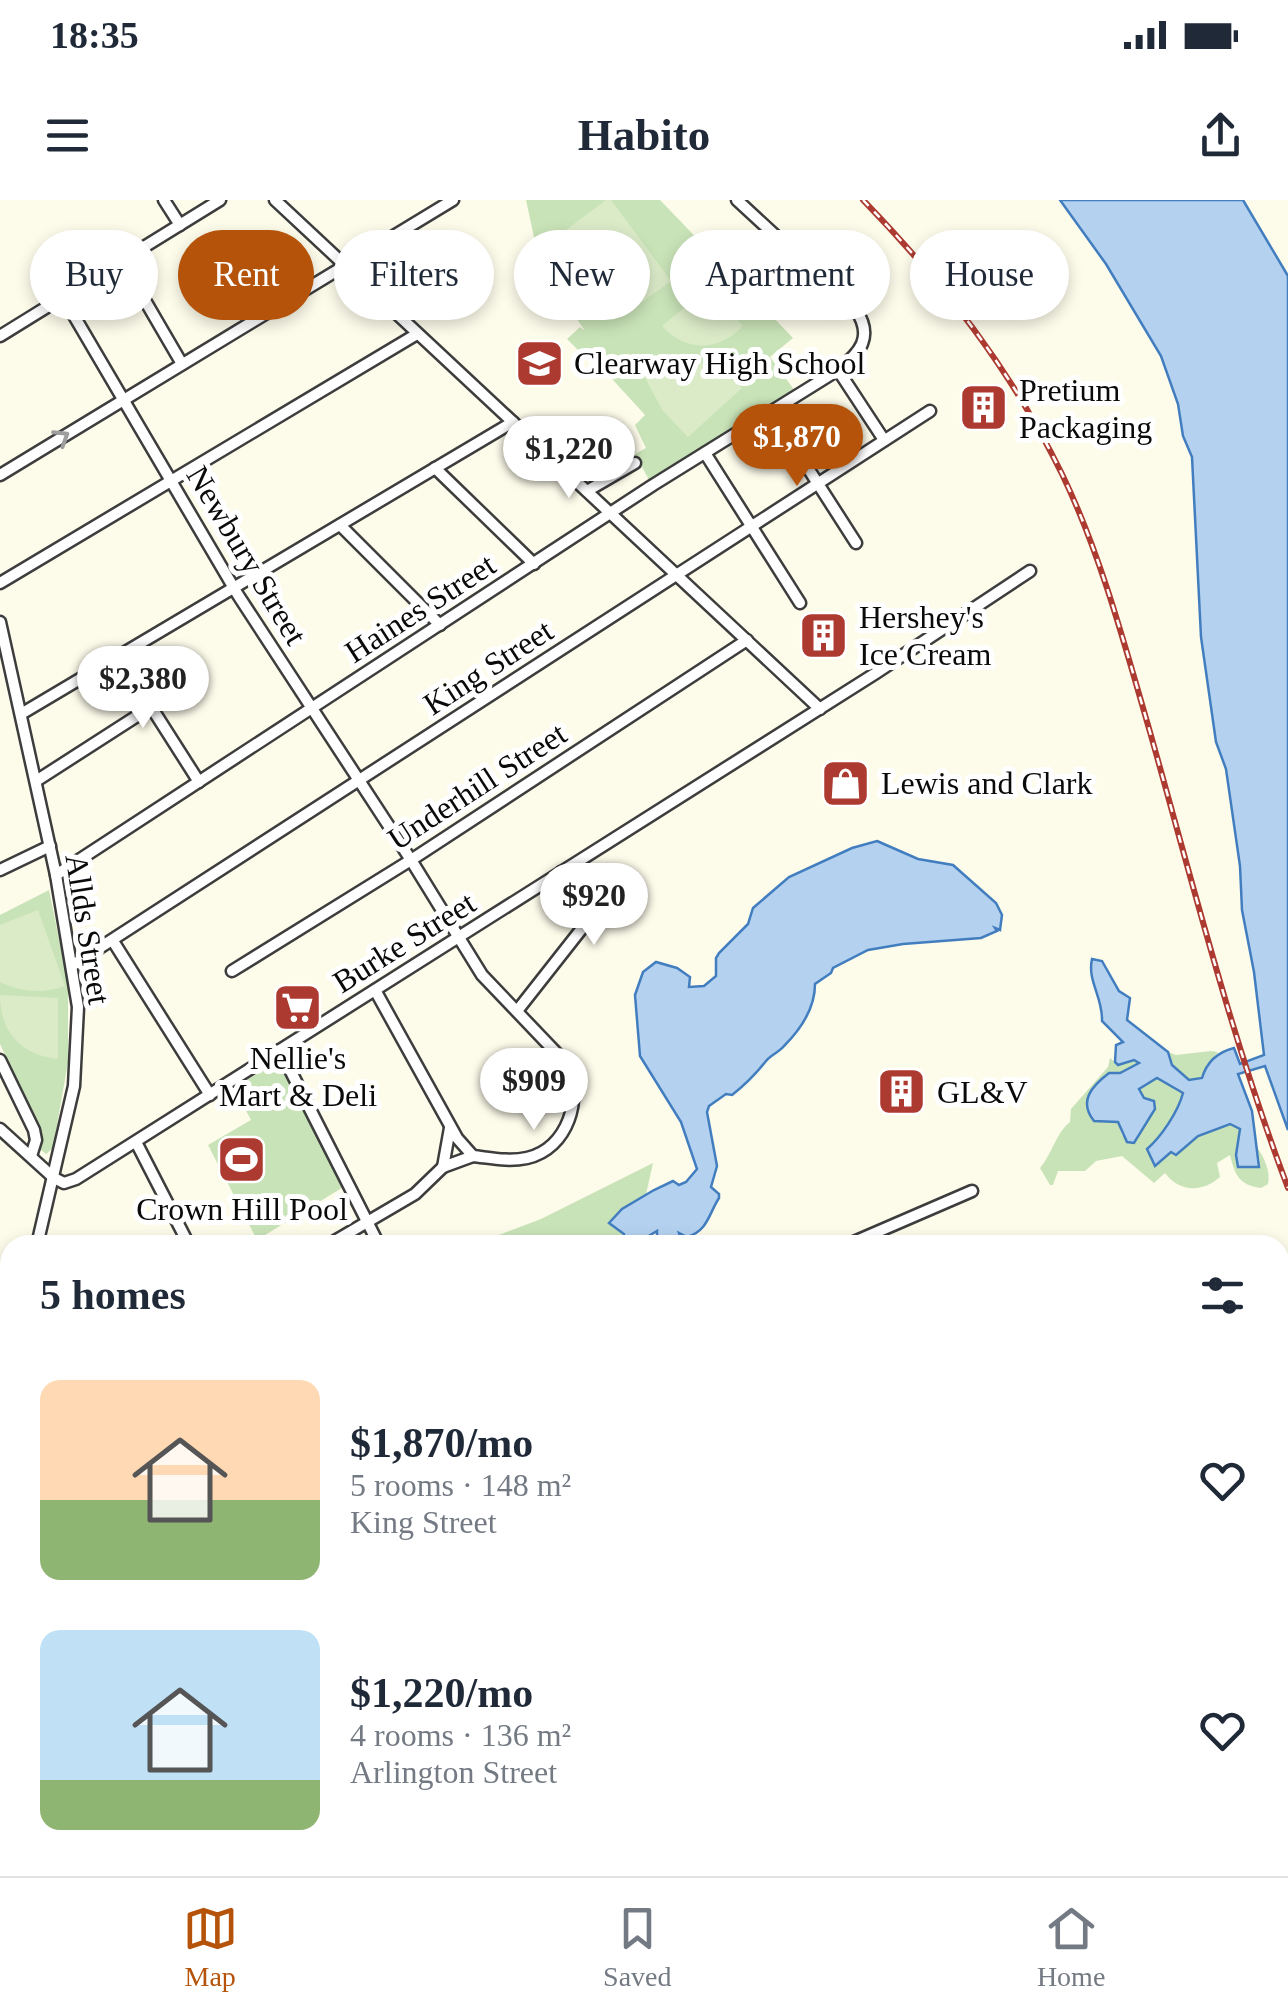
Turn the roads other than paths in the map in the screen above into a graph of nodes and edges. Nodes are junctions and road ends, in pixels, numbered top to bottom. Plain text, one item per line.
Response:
1 (164, 200) edge
2 (220, 200) edge
3 (275, 200) edge
4 (453, 200) edge
5 (738, 200) edge
6 (180, 224) junction
7 (404, 230) edge
8 (158, 238) edge
9 (334, 256) edge
10 (334, 273) edge
11 (30, 317) edge
12 (77, 320) edge
13 (156, 320) edge
14 (402, 320) edge
15 (417, 334) junction
16 (0, 336) edge
17 (182, 364) junction
18 (838, 370) junction
19 (124, 398) junction
20 (930, 410) dead end
21 (772, 412) junction
22 (513, 422) junction
23 (884, 440) junction
24 (705, 453) junction
25 (635, 462) dead end
26 (435, 468) junction
27 (0, 475) edge
28 (174, 481) junction
29 (817, 484) junction
30 (586, 491) junction
31 (612, 514) junction
32 (340, 526) junction
33 (752, 526) junction
34 (856, 543) dead end
35 (534, 564) junction
36 (1030, 571) dead end
37 (677, 575) junction
38 (0, 583) edge
39 (234, 589) junction
40 (800, 603) dead end
41 (0, 622) edge
42 (440, 625) junction
43 (746, 640) junction
44 (120, 658) junction
45 (152, 707) junction
46 (312, 708) junction
47 (820, 709) junction
48 (21, 714) junction
49 (36, 781) junction
50 (199, 782) junction
51 (358, 782) junction
52 (50, 846) junction
53 (411, 860) junction
54 (0, 870) edge
55 (561, 872) junction
56 (56, 874) junction
57 (459, 937) junction
58 (114, 941) junction
59 (73, 965) junction
60 (232, 971) dead end
61 (375, 990) junction
62 (517, 1011) junction
63 (280, 1050) junction
64 (0, 1060) edge
65 (210, 1095) junction
66 (450, 1127) junction
67 (0, 1129) edge
68 (136, 1142) junction
69 (31, 1156) junction
70 (472, 1156) junction
71 (442, 1167) junction
72 (54, 1178) junction
73 (972, 1190) dead end
74 (367, 1220) junction
75 (39, 1235) edge
76 (183, 1235) edge
77 (344, 1235) edge
78 (374, 1235) edge
79 (870, 1235) edge

1 - 6 street
2 - 6 street
3 - 9 street
4 - 7 street
5 - 18 street, Haines Street
6 - 8 street
10 - 17 street
11 - 16 street
12 - 19 street, Newbury Street
13 - 17 street
14 - 15 street
15 - 22 street
15 - 28 street
17 - 19 street
18 - 21 street, Haines Street
18 - 23 street
27 -> 19 street
19 - 28 street, Newbury Street
20 - 23 street, King Street
21 - 24 street, Haines Street
21 - 29 street
22 - 26 street
22 - 30 street
23 - 29 street, King Street
24 - 31 street, Haines Street
24 - 33 street
25 - 30 street
26 - 32 street
26 - 35 street
28 - 38 street
28 - 39 street, Newbury Street
29 - 33 street, King Street
29 - 34 street
30 - 31 street
31 - 35 street, Haines Street
31 - 37 street
32 - 39 street
32 - 42 street
33 - 37 street, King Street
33 - 40 street
35 - 42 street, Haines Street
36 - 47 street, Burke Street
37 - 43 street
37 - 51 street, King Street
39 - 44 street
39 - 46 street, Newbury Street
41 - 48 street, Allds Street
42 - 46 street, Haines Street
43 - 47 street
43 - 53 street, Underhill Street
44 - 45 street
44 - 48 street
45 - 49 street
45 - 50 street
46 - 50 street, Haines Street
46 - 51 street, Newbury Street
47 - 55 street, Burke Street
48 - 49 street, Allds Street
49 - 52 street, Allds Street
50 - 56 street, Haines Street
51 - 53 street, Newbury Street
51 - 58 street, King Street
52 - 54 street
52 - 56 street, Allds Street
53 - 57 street, Newbury Street
53 - 60 street, Underhill Street
55 - 57 street, Burke Street
55 - 62 street
56 - 59 street, Allds Street
57 - 61 street, Burke Street
57 - 62 street, Newbury Street
58 - 59 street, King Street
58 - 65 street
59 - 72 street, Allds Street
61 - 63 street, Burke Street
61 - 66 street
62 - 70 street, Newbury Street
63 - 65 street, Burke Street
63 - 74 street
64 - 69 street
65 - 68 street, Burke Street
66 - 70 street
66 - 71 street
67 - 69 street
68 - 72 street, Burke Street
68 - 76 street
69 - 72 street
70 - 71 street
71 - 74 street
72 - 75 street, Allds Street
73 - 79 street
74 - 77 street
74 - 78 street

